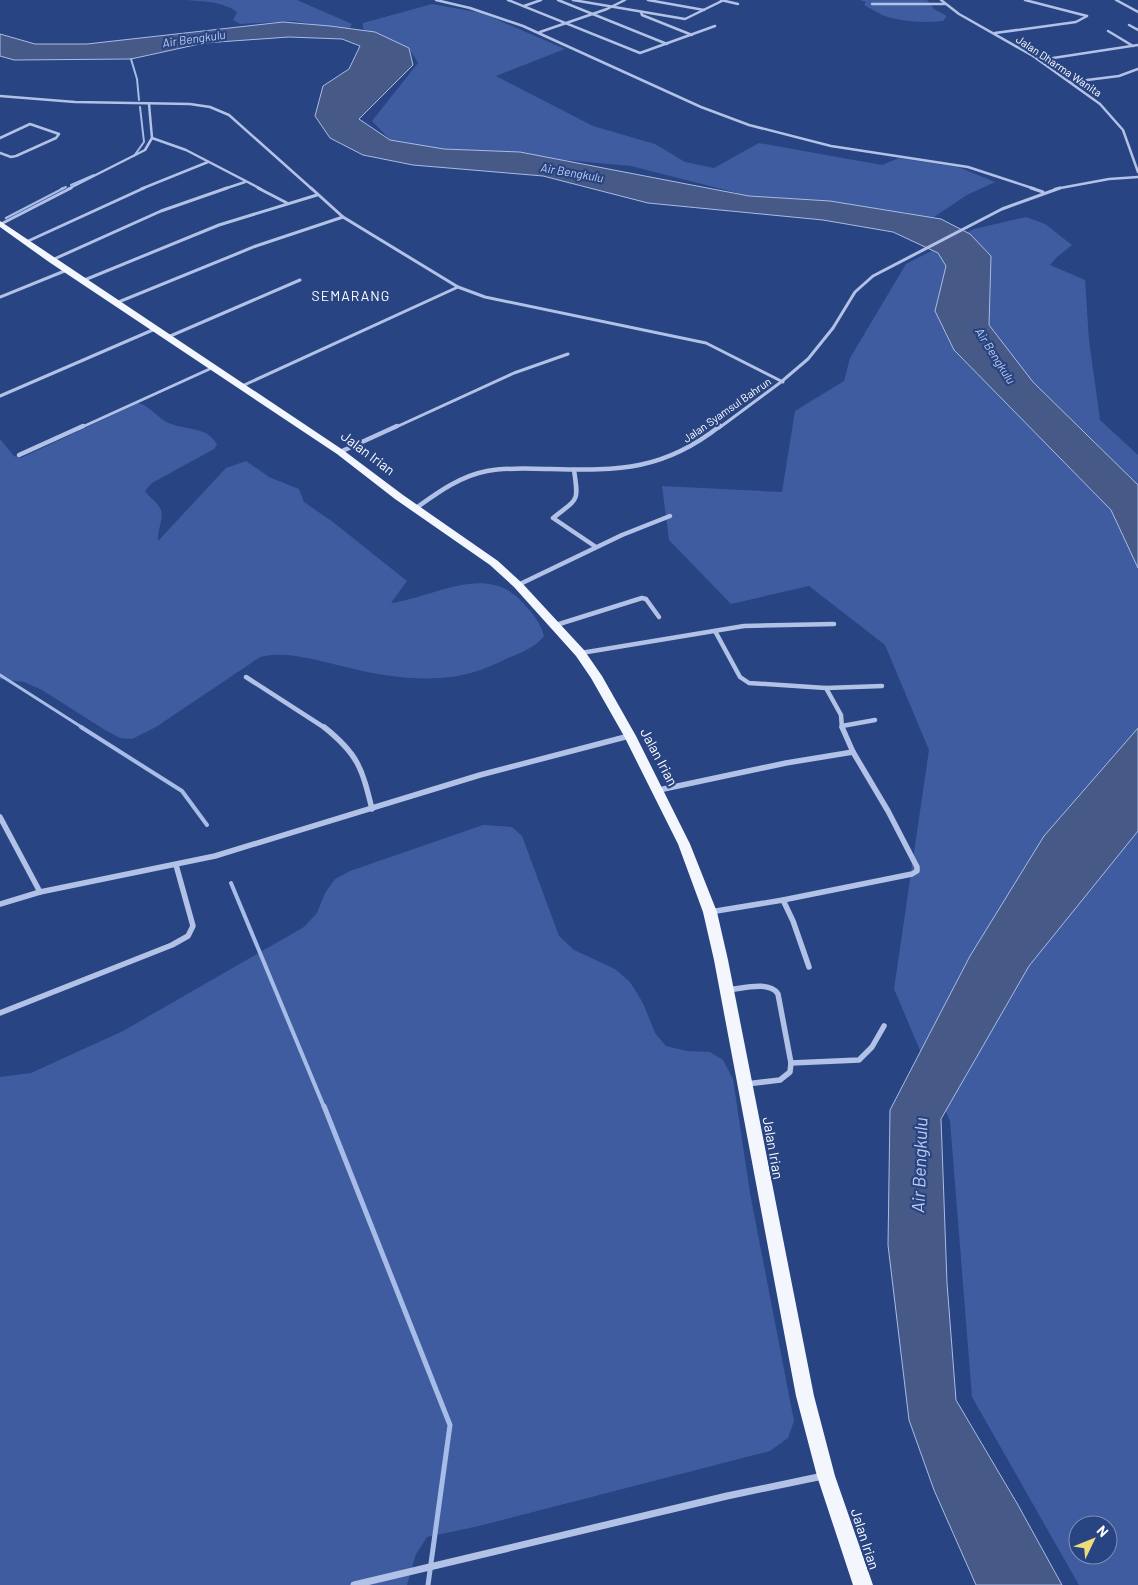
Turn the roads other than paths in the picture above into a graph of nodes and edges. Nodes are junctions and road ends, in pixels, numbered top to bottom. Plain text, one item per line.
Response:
1 (436, 0) edge
2 (508, 0) edge
3 (540, 0) edge
4 (558, 0) edge
5 (573, 0) edge
6 (625, 0) edge
7 (648, 0) edge
8 (718, 0) edge
9 (942, 0) edge
10 (1025, 0) edge
11 (1116, 0) edge
12 (722, 1) edge
13 (738, 4) dead end
14 (872, 4) dead end
15 (945, 4) junction
16 (524, 6) junction
17 (1138, 6) edge
18 (614, 7) junction
19 (1129, 7) junction
20 (705, 10) junction
21 (641, 12) junction
22 (1138, 12) edge
23 (595, 14) junction
24 (569, 23) junction
25 (1129, 25) dead end
26 (715, 26) dead end
27 (1138, 30) edge
28 (1108, 31) dead end
29 (540, 32) junction
30 (994, 33) junction
31 (692, 35) junction
32 (667, 44) junction
33 (1134, 46) junction
34 (1138, 47) edge
35 (1040, 60) junction
36 (1138, 69) edge
37 (1071, 82) junction
38 (0, 96) edge
39 (149, 104) junction
40 (0, 138) edge
41 (152, 138) junction
42 (0, 153) edge
43 (208, 162) junction
44 (1138, 172) edge
45 (1138, 177) edge
46 (245, 182) junction
47 (1044, 192) junction
48 (317, 195) junction
49 (287, 203) junction
50 (343, 217) junction
51 (1, 224) edge
52 (26, 242) junction
53 (52, 260) junction
54 (68, 270) junction
55 (82, 280) junction
56 (300, 280) dead end
57 (458, 287) junction
58 (0, 297) edge
59 (116, 303) junction
60 (155, 329) junction
61 (168, 338) junction
62 (568, 354) dead end
63 (214, 368) junction
64 (783, 382) junction
65 (242, 386) junction
66 (0, 396) edge
67 (340, 452) junction
68 (19, 454) dead end
69 (574, 470) junction
70 (416, 508) junction
71 (670, 516) dead end
72 (596, 547) junction
73 (518, 585) junction
74 (659, 617) dead end
75 (834, 624) dead end
76 (556, 625) junction
77 (715, 631) junction
78 (580, 653) junction
79 (246, 677) dead end
80 (882, 686) dead end
81 (826, 688) junction
82 (876, 720) dead end
83 (842, 726) junction
84 (630, 736) junction
85 (853, 752) junction
86 (659, 790) junction
87 (372, 809) junction
88 (0, 817) edge
89 (176, 865) junction
90 (40, 892) junction
91 (783, 900) junction
92 (0, 904) edge
93 (710, 912) junction
94 (809, 967) dead end
95 (726, 990) junction
96 (0, 1013) edge
97 (884, 1026) dead end
98 (791, 1063) junction
99 (745, 1084) junction
100 (826, 1476) junction
101 (354, 1585) edge
102 (863, 1585) edge

1 - 29 street
2 - 16 street
3 - 16 street
4 - 23 street
5 - 18 street
6 - 18 street
7 - 20 street
8 - 12 street
9 - 15 street, Jalan Dharma Wanita
10 - 30 street
11 - 19 street
12 - 13 street
12 - 20 street
14 - 15 street
15 - 30 street, Jalan Dharma Wanita
16 - 24 street
17 - 19 street
18 - 21 street
18 - 23 street
19 - 22 street
20 - 21 street
21 - 31 street
23 - 24 street
23 - 32 street
24 - 29 street
24 - 32 street
25 - 27 street
26 - 31 street
28 - 33 street
29 - 47 street
30 - 35 street, Jalan Dharma Wanita
31 - 32 street
33 - 34 street
33 - 35 street
35 - 37 street, Jalan Dharma Wanita
36 - 37 street
37 - 44 street, Jalan Dharma Wanita
38 - 39 street
39 - 41 street
39 - 48 street
40 - 42 street
41 - 43 street
41 - 51 street
43 - 46 street
43 - 52 street
45 - 47 street
46 - 49 street
46 - 53 street
47 - 64 street, Jalan Syamsul Bahrun
48 - 49 street
48 - 50 street
49 - 55 street
50 - 57 street
50 - 59 street
51 - 52 main road, Jalan Irian
52 - 53 main road, Jalan Irian
53 - 54 main road, Jalan Irian
54 - 55 main road, Jalan Irian
54 - 58 street
55 - 59 main road, Jalan Irian
56 - 61 street
57 - 64 street
57 - 65 street
59 - 60 main road, Jalan Irian
60 - 61 main road, Jalan Irian
60 - 66 street
61 - 63 main road, Jalan Irian
62 - 67 street
63 - 65 main road, Jalan Irian
63 - 68 street
64 - 69 street, Jalan Syamsul Bahrun
65 - 67 main road, Jalan Irian
67 - 70 main road, Jalan Irian
69 - 70 street, Jalan Syamsul Bahrun
69 - 72 street
70 - 73 main road, Jalan Irian
71 - 72 street
72 - 73 street
73 - 76 main road, Jalan Irian
74 - 76 street
75 - 77 street
76 - 78 main road, Jalan Irian
77 - 78 street
77 - 81 street
78 - 84 main road, Jalan Irian
79 - 87 street
80 - 81 street
81 - 83 street
82 - 83 street
83 - 85 street
84 - 86 main road, Jalan Irian
84 - 87 street
85 - 86 street
85 - 91 street
86 - 93 main road, Jalan Irian
87 - 89 street
88 - 90 street
89 - 90 street
89 - 96 street
90 - 92 street
91 - 93 street
91 - 94 street
93 - 95 main road, Jalan Irian
95 - 98 street
95 - 99 main road, Jalan Irian
97 - 98 street
98 - 99 street
99 - 100 main road, Jalan Irian
100 - 101 street
100 - 102 main road, Jalan Irian

